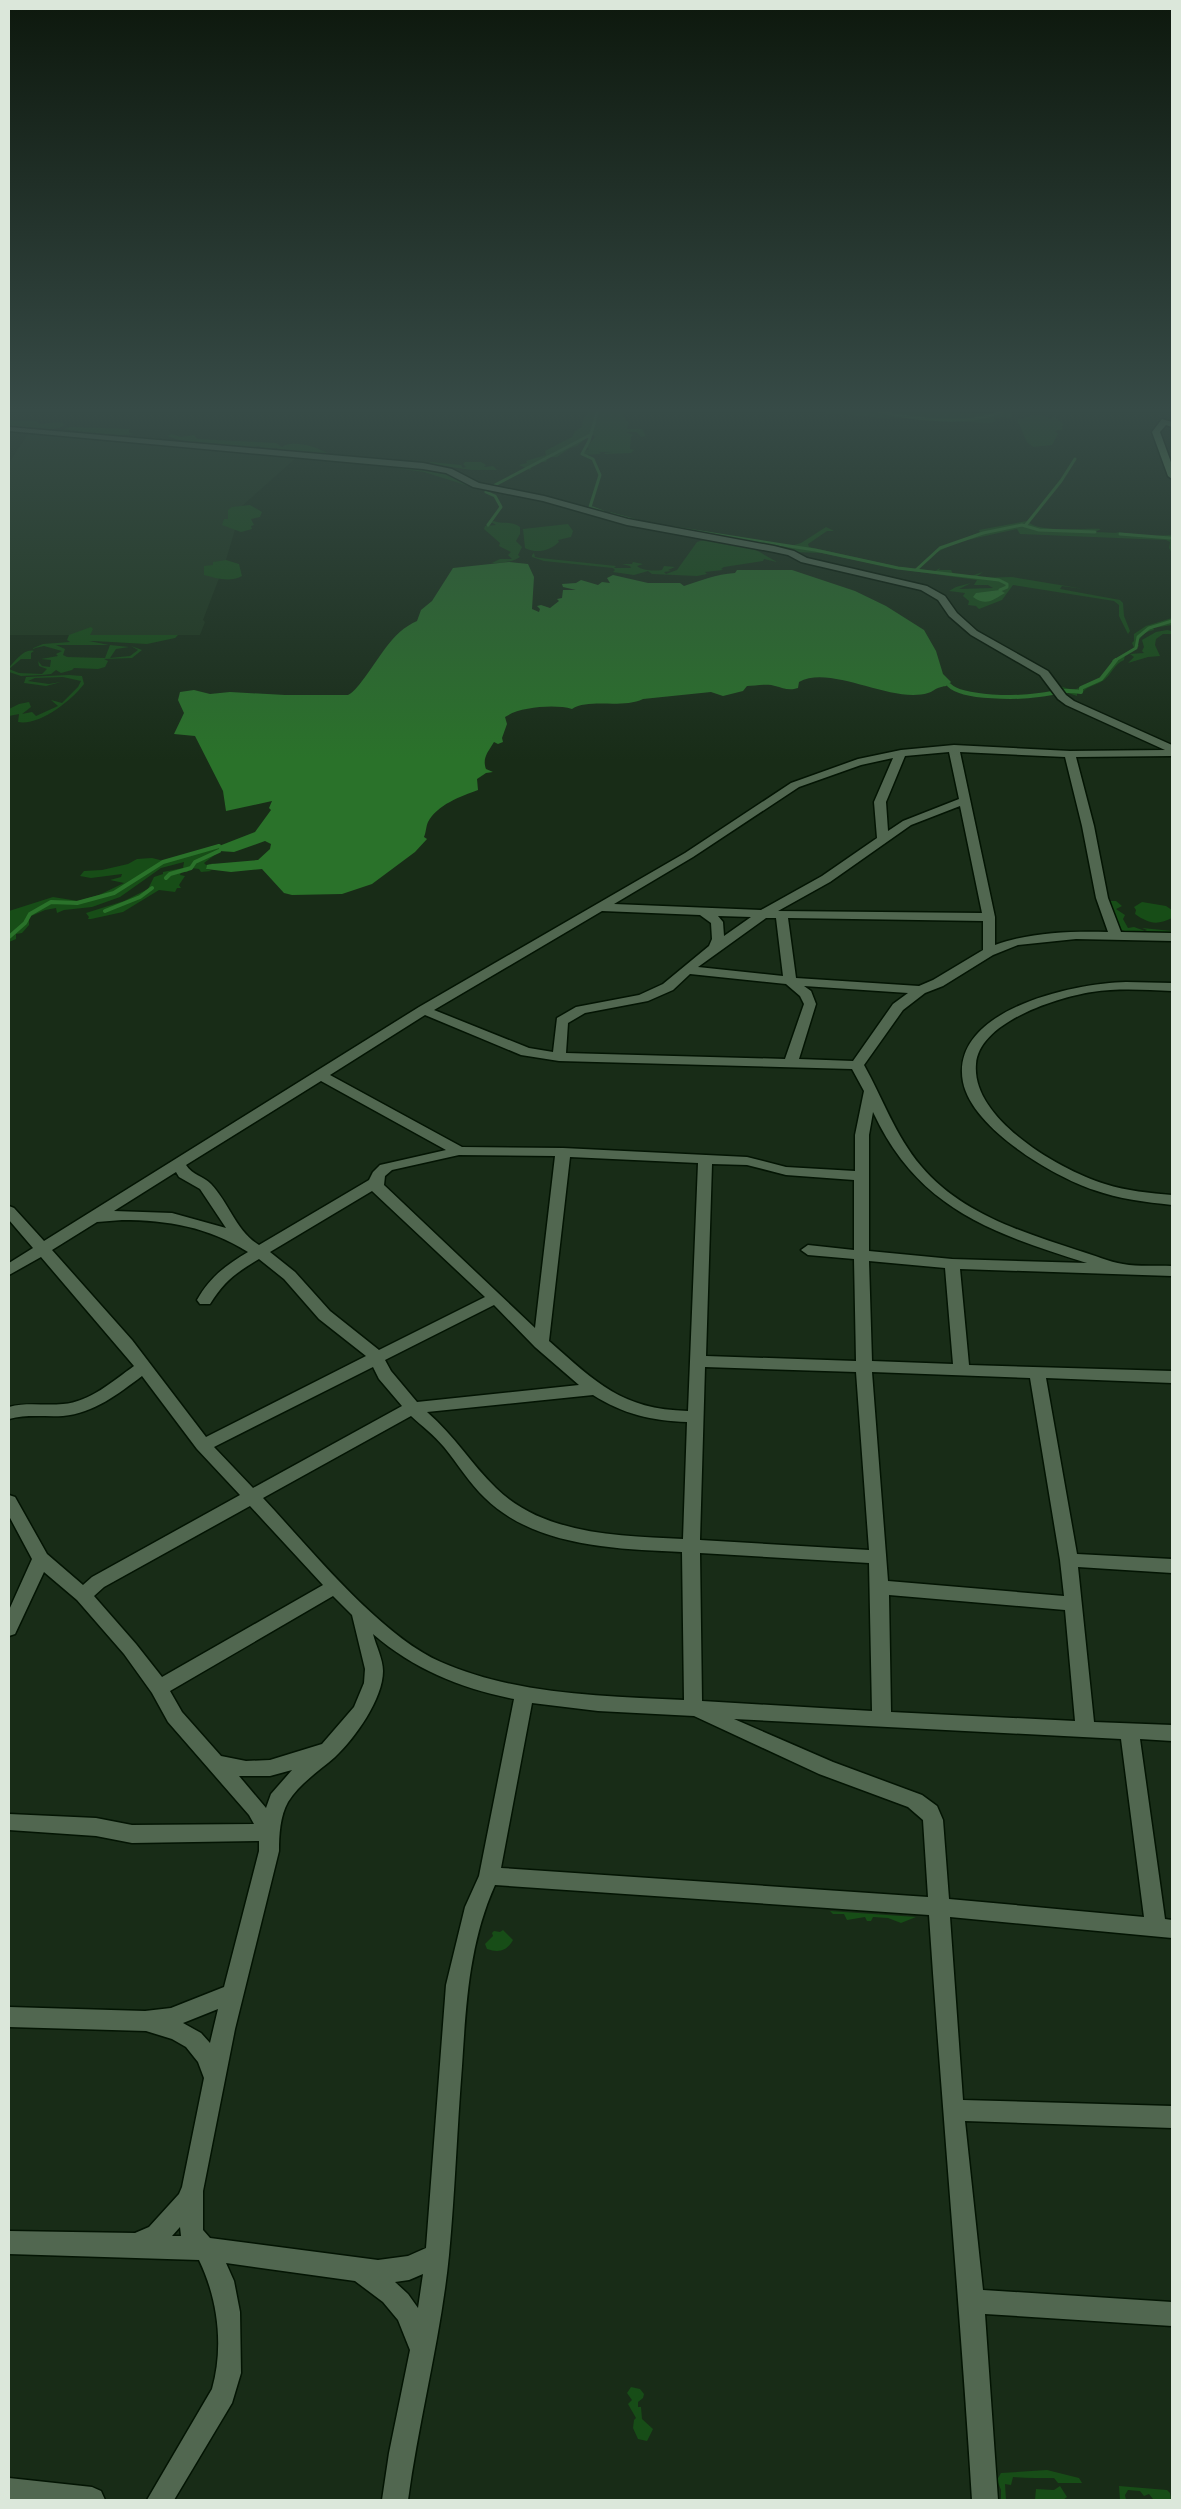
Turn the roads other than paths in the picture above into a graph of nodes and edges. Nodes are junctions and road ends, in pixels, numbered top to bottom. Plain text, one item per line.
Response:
1 (649, 526) edge
2 (954, 748) junction
3 (1172, 751) edge
4 (901, 753) junction
5 (1070, 754) junction
6 (964, 802) junction
7 (883, 840) junction
8 (600, 907) junction
9 (701, 911) junction
10 (763, 914) junction
11 (782, 915) junction
12 (989, 917) junction
13 (1115, 934) junction
14 (1172, 937) edge
15 (715, 948) junction
16 (989, 952) junction
17 (688, 970) junction
18 (790, 981) junction
19 (1172, 987) edge
20 (920, 990) junction
21 (424, 1010) junction
22 (559, 1057) junction
23 (791, 1062) junction
24 (857, 1065) junction
25 (320, 1075) junction
26 (871, 1089) junction
27 (459, 1151) junction
28 (563, 1152) junction
29 (705, 1159) junction
30 (178, 1163) junction
31 (861, 1176) junction
32 (376, 1183) junction
33 (1172, 1200) edge
34 (9, 1211) edge
35 (91, 1217) junction
36 (243, 1242) junction
37 (42, 1248) junction
38 (808, 1250) dead end
39 (258, 1252) junction
40 (860, 1256) junction
41 (952, 1264) junction
42 (1118, 1268) junction
43 (9, 1270) edge
44 (1172, 1271) edge
45 (496, 1298) junction
46 (205, 1300) dead end
47 (541, 1343) junction
48 (376, 1357) junction
49 (699, 1361) junction
50 (864, 1366) junction
51 (144, 1367) junction
52 (962, 1371) junction
53 (1037, 1374) junction
54 (1172, 1377) edge
55 (594, 1389) junction
56 (412, 1408) junction
57 (9, 1413) edge
58 (696, 1417) junction
59 (204, 1444) junction
60 (255, 1497) junction
61 (9, 1500) edge
62 (691, 1546) junction
63 (877, 1557) junction
64 (42, 1559) junction
65 (1069, 1560) junction
66 (1172, 1566) edge
67 (335, 1586) junction
68 (880, 1587) junction
69 (83, 1595) junction
70 (1074, 1604) junction
71 (360, 1612) junction
72 (9, 1628) edge
73 (158, 1688) junction
74 (524, 1694) junction
75 (694, 1709) junction
76 (882, 1720) junction
77 (1085, 1728) junction
78 (1130, 1731) junction
79 (1172, 1733) edge
80 (330, 1749) junction
81 (215, 1763) junction
82 (9, 1822) edge
83 (269, 1832) junction
84 (489, 1876) junction
85 (938, 1907) junction
86 (1164, 1928) edge
87 (233, 1994) junction
88 (9, 2018) edge
89 (145, 2021) junction
90 (215, 2083) junction
91 (953, 2110) junction
92 (1172, 2117) edge
93 (194, 2188) junction
94 (9, 2242) edge
95 (136, 2245) junction
96 (206, 2249) junction
97 (437, 2255) junction
98 (358, 2269) junction
99 (972, 2301) junction
100 (1172, 2314) edge
101 (422, 2351) junction
102 (9, 2490) edge
103 (92, 2500) edge
104 (160, 2500) edge
105 (395, 2500) edge
106 (985, 2500) edge

1 - 3 street
2 - 4 street
2 - 5 street
2 - 6 street
3 - 5 street
4 - 7 street
4 - 8 street
5 - 13 street
6 - 7 street
6 - 12 street
7 - 10 street
8 - 9 street
8 - 21 street
9 - 10 street
9 - 15 street
10 - 11 street
10 - 15 street
11 - 12 street
11 - 18 street
12 - 16 street
13 - 14 street
13 - 16 street
15 - 17 street
16 - 20 street
17 - 18 street
17 - 22 street
18 - 20 street
18 - 23 street
19 - 33 street
20 - 24 street
21 - 22 street
21 - 25 street
22 - 23 street
23 - 24 street
24 - 26 street
25 - 27 street
25 - 30 street
26 - 31 street
26 - 42 street
27 - 28 street
27 - 32 street
28 - 29 street
28 - 47 street
29 - 31 street
29 - 49 street
30 - 35 street
30 - 36 street
31 - 40 street
32 - 39 street
32 - 45 street
34 - 37 street
35 - 36 street
35 - 37 street
36 - 39 street
37 - 43 street
37 - 51 street
38 - 40 street
39 - 46 street
39 - 48 street
40 - 41 street
40 - 50 street
41 - 42 street
41 - 52 street
42 - 44 street
45 - 47 street
45 - 48 street
47 - 55 street
48 - 56 street
48 - 59 street
49 - 50 street
49 - 58 street
50 - 52 street
50 - 63 street
51 - 57 street
51 - 59 street
52 - 53 street
53 - 54 street
53 - 65 street
55 - 56 street
55 - 58 street
56 - 60 street
56 - 62 street
58 - 62 street
59 - 60 street
60 - 67 street
60 - 69 street
61 - 64 street
62 - 63 street
62 - 75 street
63 - 68 street
64 - 69 street
64 - 72 street
65 - 66 street
65 - 70 street
67 - 71 street
67 - 73 street
68 - 70 street
68 - 76 street
69 - 73 street
70 - 77 street
71 - 74 street
71 - 80 street
73 - 81 street
74 - 75 street
74 - 84 street
75 - 76 street
75 - 85 street
76 - 77 street
77 - 78 street
78 - 79 street
78 - 86 street
80 - 81 street
80 - 83 street
81 - 83 street
82 - 83 street
83 - 87 street
84 - 85 street
84 - 97 street
85 - 86 street
85 - 91 street
87 - 89 street
87 - 90 street
88 - 89 street
89 - 90 street
90 - 93 street
91 - 92 street
91 - 99 street
93 - 95 street
93 - 96 street
94 - 95 street
95 - 96 street
96 - 98 street
96 - 104 street
97 - 98 street
97 - 101 street
98 - 101 street
99 - 100 street
99 - 106 street
101 - 105 street
102 - 103 street

